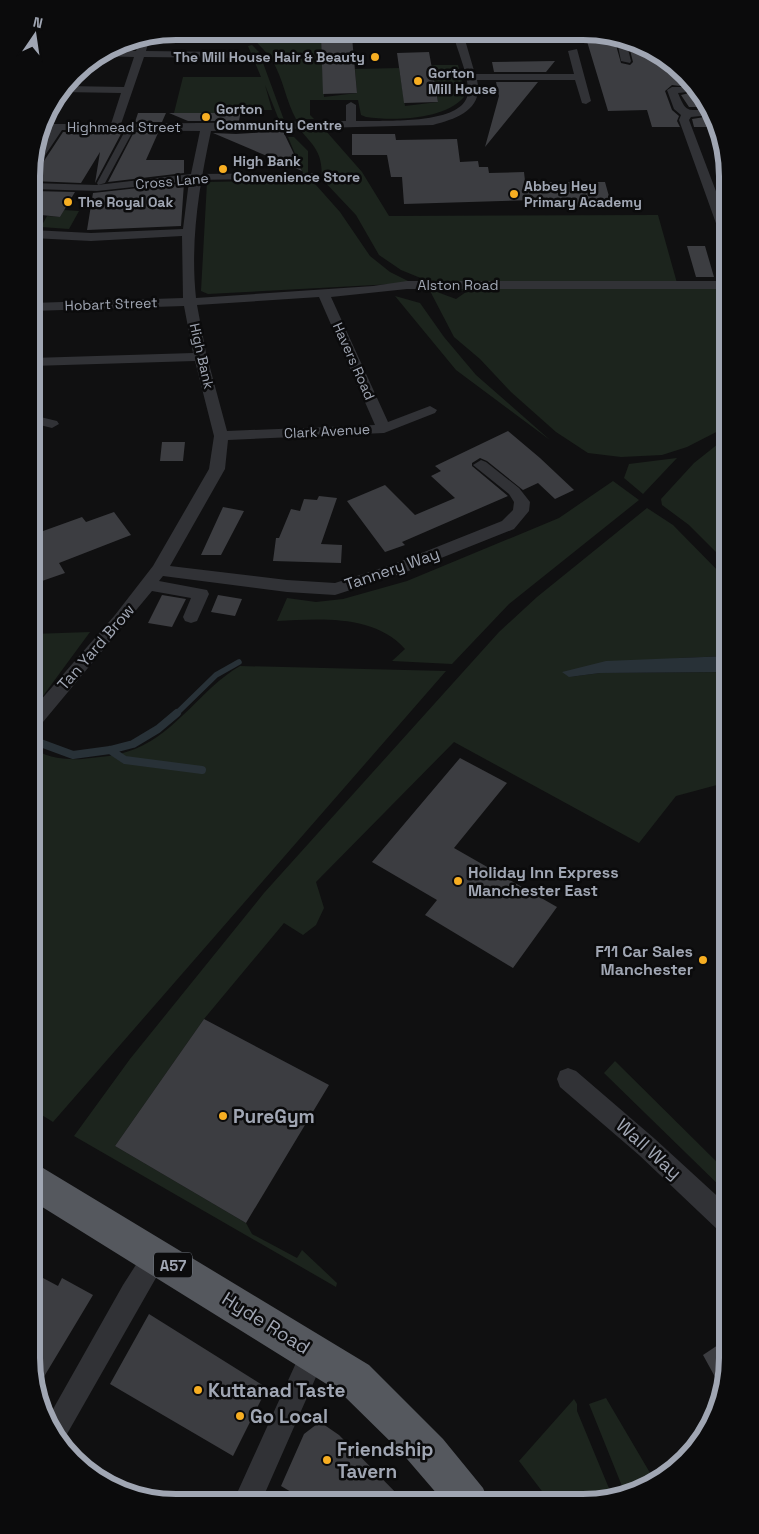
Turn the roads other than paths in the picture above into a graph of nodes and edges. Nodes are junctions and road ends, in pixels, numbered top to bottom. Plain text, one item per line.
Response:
1 (459, 40) edge
2 (143, 44) edge
3 (622, 46) edge
4 (573, 51) dead end
5 (116, 54) edge
6 (140, 54) junction
7 (227, 55) dead end
8 (626, 60) dead end
9 (471, 77) junction
10 (579, 77) junction
11 (71, 89) edge
12 (128, 90) junction
13 (684, 90) dead end
14 (586, 101) dead end
15 (351, 105) dead end
16 (703, 112) edge
17 (687, 114) junction
18 (351, 124) junction
19 (49, 127) edge
20 (59, 127) junction
21 (115, 127) junction
22 (206, 128) junction
23 (129, 131) dead end
24 (43, 151) edge
25 (312, 176) dead end
26 (195, 177) junction
27 (101, 183) dead end
28 (40, 186) edge
29 (719, 212) edge
30 (189, 232) junction
31 (40, 234) edge
32 (719, 285) edge
33 (323, 293) junction
34 (190, 302) junction
35 (40, 307) edge
36 (202, 357) junction
37 (40, 362) edge
38 (430, 410) dead end
39 (40, 421) edge
40 (52, 424) dead end
41 (384, 429) junction
42 (221, 436) junction
43 (481, 465) dead end
44 (159, 570) junction
45 (148, 585) junction
46 (191, 617) dead end
47 (40, 714) edge
48 (568, 1078) dead end
49 (40, 1185) edge
50 (719, 1213) edge
51 (157, 1255) junction
52 (314, 1352) junction
53 (58, 1426) edge
54 (251, 1494) edge
55 (463, 1494) edge

1 - 9 street
2 - 6 street
3 - 8 street
4 - 10 street
5 - 6 street
6 - 7 street
6 - 12 street
9 - 10 street
9 - 18 street, Highmead Street
10 - 14 street
11 - 12 street
12 - 21 street
13 - 17 street
15 - 18 street
16 - 17 street
17 - 29 street
18 - 22 street, Highmead Street
19 - 20 street, Highmead Street
20 - 21 street, Highmead Street
20 - 24 street
21 - 22 street, Highmead Street
22 - 26 street, High Bank
23 - 27 street
25 - 26 street, Cross Lane
26 - 28 street, Cross Lane
26 - 30 street, High Bank
30 - 31 street
30 - 34 street, High Bank
32 - 33 street, Alston Road
33 - 34 street, Alston Road
33 - 41 street, Havers Road
34 - 35 street, Hobart Street
34 - 36 street, High Bank
36 - 37 street
36 - 42 street, High Bank
38 - 41 street, Clark Avenue
39 - 40 street
41 - 42 street, Clark Avenue
42 - 44 street, High Bank
43 - 44 street, Tannery Way
44 - 45 street, Tan Yard Brow
45 - 46 street
45 - 47 street, Tan Yard Brow
48 - 50 street, Wall Way
49 - 51 highway, Hyde Road / A57
51 - 52 highway, Hyde Road / A57
51 - 53 street
52 - 54 street
52 - 55 highway, Hyde Road / A57

